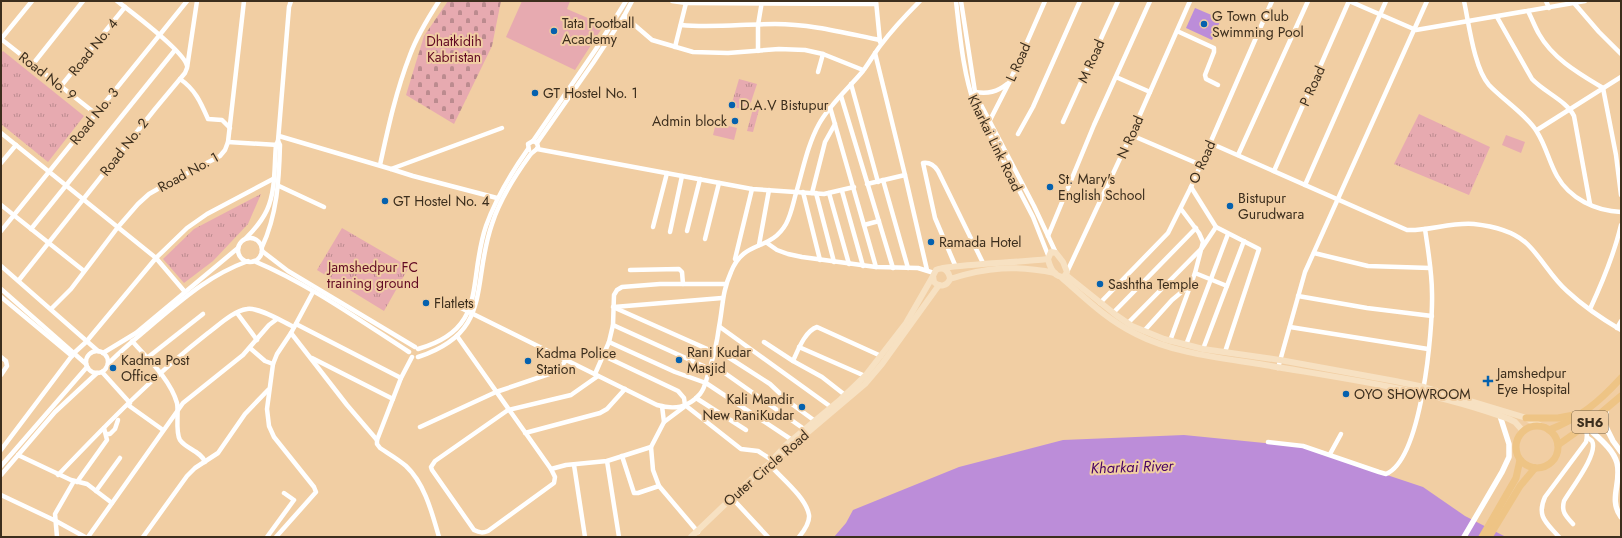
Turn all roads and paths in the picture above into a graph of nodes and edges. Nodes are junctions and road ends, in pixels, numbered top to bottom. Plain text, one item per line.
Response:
1 (32, 1) edge
2 (83, 1) edge
3 (117, 1) edge
4 (187, 1) edge
5 (197, 1) edge
6 (244, 1) edge
7 (286, 1) edge
8 (291, 1) edge
9 (438, 1) edge
10 (626, 1) edge
11 (632, 1) edge
12 (672, 1) edge
13 (920, 1) edge
14 (956, 1) edge
15 (961, 1) edge
16 (1044, 1) edge
17 (1080, 1) edge
18 (1118, 1) edge
19 (1150, 1) edge
20 (1190, 1) edge
21 (1272, 1) edge
22 (1308, 1) edge
23 (1349, 1) edge
24 (1386, 1) edge
25 (1427, 1) edge
26 (1464, 1) edge
27 (1546, 1) edge
28 (1584, 1) edge
29 (713, 2) edge
30 (762, 2) edge
31 (804, 2) edge
32 (876, 2) edge
33 (686, 3) junction
34 (1574, 3) junction
35 (125, 7) junction
36 (289, 7) junction
37 (1549, 8) junction
38 (1528, 11) junction
39 (1380, 15) junction
40 (624, 16) junction
41 (1497, 17) junction
42 (1468, 21) junction
43 (681, 25) junction
44 (758, 25) junction
45 (1415, 30) junction
46 (1177, 31) junction
47 (160, 35) junction
48 (1, 39) edge
49 (880, 43) junction
50 (675, 47) junction
51 (174, 50) junction
52 (758, 51) junction
53 (875, 53) junction
54 (823, 54) junction
55 (1621, 54) edge
56 (33, 64) junction
57 (187, 68) junction
58 (864, 70) junction
59 (818, 72) dead end
60 (1116, 77) junction
61 (1621, 77) edge
62 (180, 79) junction
63 (1009, 83) junction
64 (851, 84) junction
65 (1218, 85) dead end
66 (61, 86) junction
67 (1603, 88) junction
68 (975, 92) junction
69 (1150, 92) junction
70 (840, 96) junction
71 (830, 107) junction
72 (1571, 109) junction
73 (96, 114) junction
74 (989, 122) junction
75 (1063, 122) dead end
76 (835, 124) junction
77 (230, 128) junction
78 (502, 128) dead end
79 (1537, 130) junction
80 (1, 133) edge
81 (1018, 134) dead end
82 (1131, 135) junction
83 (228, 142) junction
84 (278, 142) junction
85 (535, 142) junction
86 (1210, 143) junction
87 (16, 145) junction
88 (532, 150) junction
89 (1238, 155) junction
90 (1, 163) edge
91 (380, 165) junction
92 (1200, 165) junction
93 (391, 169) junction
94 (1274, 171) junction
95 (49, 172) junction
96 (667, 173) junction
97 (905, 175) junction
98 (682, 176) junction
99 (273, 179) junction
100 (700, 179) junction
101 (881, 181) junction
102 (719, 183) junction
103 (867, 184) junction
104 (66, 185) junction
105 (1305, 185) junction
106 (279, 186) junction
107 (854, 187) junction
108 (1191, 187) junction
109 (752, 189) junction
110 (769, 190) junction
111 (842, 191) junction
112 (797, 192) junction
113 (803, 192) junction
114 (814, 193) junction
115 (829, 193) junction
116 (1621, 195) edge
117 (497, 198) junction
118 (83, 199) junction
119 (1339, 200) junction
120 (1590, 204) junction
121 (1, 205) edge
122 (324, 207) dead end
123 (1181, 209) junction
124 (1621, 212) edge
125 (14, 216) junction
126 (879, 221) junction
127 (864, 225) junction
128 (1621, 225) edge
129 (118, 227) junction
130 (653, 227) dead end
131 (1196, 228) junction
132 (1216, 228) junction
133 (31, 229) junction
134 (1425, 229) junction
135 (1, 231) edge
136 (687, 231) dead end
137 (670, 232) dead end
138 (1228, 234) junction
139 (1048, 236) junction
140 (246, 238) junction
141 (706, 239) dead end
142 (1244, 241) junction
143 (48, 243) junction
144 (767, 243) junction
145 (759, 244) junction
146 (238, 248) junction
147 (1202, 248) junction
148 (262, 249) junction
149 (1056, 252) junction
150 (1314, 253) junction
151 (1048, 257) junction
152 (156, 258) junction
153 (820, 260) junction
154 (248, 261) junction
155 (254, 261) junction
156 (735, 262) junction
157 (834, 262) junction
158 (983, 263) junction
159 (849, 264) junction
160 (1, 266) edge
161 (863, 266) junction
162 (955, 266) junction
163 (876, 267) junction
164 (894, 268) junction
165 (908, 268) junction
166 (943, 268) junction
167 (1430, 268) junction
168 (630, 270) dead end
169 (926, 270) junction
170 (84, 271) junction
171 (1195, 273) junction
172 (933, 274) junction
173 (1054, 274) junction
174 (1065, 275) junction
175 (950, 279) junction
176 (1211, 279) junction
177 (19, 280) junction
178 (682, 284) junction
179 (726, 284) junction
180 (1190, 285) junction
181 (939, 286) junction
182 (1227, 286) junction
183 (1, 289) edge
184 (185, 292) junction
185 (313, 292) junction
186 (1298, 296) junction
187 (1, 298) edge
188 (722, 298) junction
189 (1100, 303) junction
190 (455, 305) dead end
191 (613, 307) junction
192 (51, 309) junction
193 (1590, 309) junction
194 (237, 313) junction
195 (470, 313) junction
196 (1113, 313) junction
197 (203, 314) dead end
198 (1432, 316) junction
199 (277, 319) junction
200 (1621, 321) edge
201 (1128, 323) junction
202 (613, 325) junction
203 (295, 326) junction
204 (720, 327) junction
205 (1290, 327) junction
206 (1619, 329) edge
207 (1144, 331) junction
208 (291, 333) junction
209 (457, 336) junction
210 (132, 340) junction
211 (257, 340) junction
212 (1170, 341) junction
213 (86, 342) junction
214 (609, 342) junction
215 (764, 342) dead end
216 (1186, 345) junction
217 (799, 347) junction
218 (250, 348) junction
219 (417, 348) junction
220 (1203, 349) junction
221 (1428, 349) junction
222 (100, 352) junction
223 (409, 352) junction
224 (714, 352) junction
225 (1225, 352) junction
226 (73, 355) junction
227 (604, 356) junction
228 (881, 356) junction
229 (1, 357) edge
230 (412, 357) junction
231 (418, 357) junction
232 (728, 357) dead end
233 (147, 358) junction
234 (311, 358) junction
235 (566, 360) junction
236 (793, 360) junction
237 (1280, 360) junction
238 (108, 364) junction
239 (273, 364) junction
240 (87, 366) junction
241 (711, 367) junction
242 (1278, 368) junction
243 (100, 372) junction
244 (161, 374) junction
245 (1, 375) edge
246 (596, 375) junction
247 (865, 376) junction
248 (401, 378) junction
249 (1621, 378) edge
250 (706, 383) junction
251 (625, 389) junction
252 (268, 390) junction
253 (1423, 391) junction
254 (496, 392) junction
255 (845, 395) junction
256 (1621, 396) edge
257 (393, 398) junction
258 (696, 398) junction
259 (129, 404) junction
260 (662, 406) junction
261 (685, 406) junction
262 (831, 407) junction
263 (178, 409) junction
264 (508, 410) junction
265 (1606, 410) junction
266 (1582, 414) junction
267 (1500, 416) junction
268 (1526, 418) junction
269 (118, 420) dead end
270 (815, 421) junction
271 (664, 422) junction
272 (1588, 424) junction
273 (1605, 425) junction
274 (1541, 426) junction
275 (420, 427) dead end
276 (104, 428) junction
277 (804, 429) junction
278 (163, 430) junction
279 (746, 430) dead end
280 (1550, 430) junction
281 (1524, 431) junction
282 (525, 433) junction
283 (106, 434) junction
284 (1342, 434) dead end
285 (1587, 437) junction
286 (377, 440) junction
287 (792, 440) junction
288 (1268, 442) dead end
289 (1558, 445) junction
290 (651, 447) junction
291 (1, 451) edge
292 (1620, 451) edge
293 (1330, 454) junction
294 (1613, 454) junction
295 (18, 455) junction
296 (622, 456) junction
297 (8, 457) junction
298 (120, 458) dead end
299 (1520, 460) junction
300 (607, 461) junction
301 (205, 462) junction
302 (770, 462) junction
303 (574, 465) junction
304 (1, 466) edge
305 (1535, 468) junction
306 (551, 469) junction
307 (1, 474) edge
308 (58, 475) junction
309 (75, 481) junction
310 (659, 486) junction
311 (96, 491) junction
312 (284, 493) dead end
313 (1, 495) edge
314 (731, 497) junction
315 (112, 503) junction
316 (1498, 515) junction
317 (1621, 517) edge
318 (56, 521) junction
319 (1573, 524) dead end
320 (695, 535) edge
321 (57, 537) edge
322 (85, 537) edge
323 (88, 537) edge
324 (143, 537) edge
325 (267, 537) edge
326 (276, 537) edge
327 (439, 537) edge
328 (585, 537) edge
329 (619, 537) edge
330 (768, 537) edge
331 (799, 537) edge
332 (1464, 537) edge
333 (1482, 537) edge
334 (1490, 537) edge
335 (1559, 537) edge

1 - 48 street
2 - 56 street
3 - 35 street
4 - 47 street, Road No. 3
5 - 57 street, Road No. 2
6 - 77 street, Road No. 1
7 - 36 street
8 - 36 street
9 - 91 street
10 - 85 street
11 - 40 street
12 - 33 street
13 - 49 street
14 - 151 street, Kharkai Link Road
15 - 68 street
16 - 63 street, L Road
17 - 81 street
18 - 75 street, M Road
19 - 60 street
20 - 46 street, N Road
21 - 86 street, O Road
22 - 89 street
23 - 39 street
23 - 94 street, P Road
24 - 39 street
25 - 45 street
26 - 42 street
27 - 37 street
28 - 34 street
29 - 30 street
29 - 33 street
30 - 31 street
30 - 44 street
31 - 32 street
32 - 49 street
33 - 43 street
34 - 37 street
34 - 55 street
35 - 47 street
35 - 66 street, Road No. 4
36 - 84 street
37 - 38 street
38 - 41 street
38 - 67 street
39 - 45 street
39 - 105 street
40 - 50 street
40 - 85 street
41 - 42 street
41 - 72 street
42 - 45 street
42 - 79 street
43 - 44 street
43 - 50 street
44 - 49 street
44 - 52 street
45 - 119 street
46 - 65 street
46 - 69 street, N Road
47 - 51 street
47 - 73 street, Road No. 3
48 - 56 street, Road No. 9
49 - 53 street
50 - 52 street
51 - 57 street
51 - 104 street
52 - 54 street
53 - 58 street
53 - 97 street
54 - 58 street
54 - 59 street
56 - 66 street, Road No. 9
57 - 62 street, Road No. 2
58 - 64 street
60 - 69 street
60 - 139 street
61 - 67 street
62 - 77 street
62 - 118 street, Road No. 2
63 - 68 street
63 - 74 street, L Road
64 - 70 street
64 - 101 street
66 - 73 street, Road No. 9
67 - 72 street
67 - 116 street
68 - 74 street
69 - 82 street, N Road
70 - 71 street
70 - 103 street
71 - 76 street
71 - 112 street
72 - 79 street
72 - 120 street
73 - 95 street, Road No. 3
74 - 139 street
76 - 107 street
76 - 114 street
77 - 83 street, Road No. 1
78 - 93 street
79 - 120 street
80 - 87 street
82 - 92 street
82 - 174 street, N Road
83 - 84 street
83 - 129 street, Road No. 1
84 - 91 street
84 - 99 street
84 - 106 street
85 - 88 street
85 - 88 street
86 - 89 street
86 - 92 street, O Road
87 - 90 street
87 - 95 street
88 - 96 street
88 - 117 street
88 - 195 street
89 - 94 street
91 - 93 street
92 - 108 street, O Road
93 - 117 street
94 - 105 street
95 - 104 street
95 - 125 street, Road No. 3
96 - 98 street
96 - 130 street
97 - 101 street
97 - 169 street
98 - 100 street
98 - 137 street
99 - 140 street
99 - 152 street
100 - 102 street
100 - 136 street
101 - 103 street
101 - 165 street
102 - 109 street
102 - 141 street
103 - 126 street
104 - 118 street
104 - 133 street
105 - 119 street
106 - 122 street
106 - 148 street
107 - 111 street
107 - 127 street
108 - 123 street, O Road
108 - 132 street
109 - 110 street
109 - 156 street
110 - 112 street
110 - 145 street
111 - 115 street
111 - 161 street
112 - 113 street
112 - 144 street
113 - 114 street
113 - 153 street
114 - 115 street
114 - 157 street
115 - 159 street
117 - 195 street
118 - 129 street
118 - 143 street, Road No. 2
119 - 134 street
119 - 150 street
120 - 124 street
121 - 125 street
123 - 131 street
123 - 189 street, O Road
125 - 133 street
125 - 135 street, Road No. 3
126 - 127 street
126 - 164 street
127 - 163 street
128 - 193 street
129 - 152 street
129 - 170 street, Road No. 1
131 - 147 street
131 - 196 street
132 - 138 street
132 - 147 street
133 - 143 street
134 - 167 street
134 - 193 street
138 - 142 street
138 - 176 street
139 - 149 street
140 - 146 street
140 - 148 street
142 - 182 street
142 - 225 street
143 - 170 street
143 - 177 street, Road No. 2
144 - 145 street
144 - 153 street
145 - 156 street
146 - 154 street
146 - 184 street
147 - 171 street
147 - 201 street
148 - 155 street
148 - 219 street
149 - 151 main road
149 - 174 main road
150 - 167 street
150 - 186 street
151 - 158 main road
151 - 173 main road
152 - 184 street
152 - 213 street
153 - 157 street
154 - 155 street
154 - 210 street
155 - 185 street
156 - 179 street
157 - 159 street
158 - 162 main road
158 - 162 street
159 - 161 street
160 - 177 street
161 - 163 street
162 - 166 main road
163 - 164 street
164 - 165 street
165 - 169 street
166 - 172 main road
166 - 175 main road
167 - 198 street
168 - 178 street
169 - 172 street
170 - 192 street, Road No. 1
171 - 176 street
171 - 180 street
172 - 181 main road
172 - 228 main road
173 - 174 main road
173 - 175 main road
174 - 189 main road
174 - 242 main road
175 - 181 main road
176 - 182 street
176 - 216 street
177 - 192 street
178 - 179 street
178 - 191 street
179 - 188 street
180 - 207 street
180 - 212 street
181 - 302 main road, Outer Circle Road
182 - 220 street
183 - 226 street
184 - 222 street
185 - 203 street
185 - 223 street
186 - 198 street
186 - 205 street
187 - 226 street
188 - 191 street
188 - 204 street
189 - 196 main road
190 - 195 street
191 - 202 street
191 - 224 street
192 - 213 street
193 - 206 street
194 - 199 street
194 - 211 street
194 - 244 street
195 - 209 street
195 - 219 street
195 - 235 street
196 - 201 main road
197 - 233 street
198 - 221 street
199 - 203 street
199 - 211 street
200 - 206 street
201 - 207 main road
202 - 214 street
202 - 241 street
203 - 208 street
203 - 248 street
204 - 224 street
204 - 262 street
205 - 221 street
205 - 237 street
207 - 212 main road
208 - 234 street
208 - 239 street
209 - 231 street
209 - 254 street
210 - 233 street
210 - 238 street
211 - 218 street
212 - 216 main road
213 - 222 street
213 - 226 street
214 - 227 street
214 - 250 street
215 - 236 street
216 - 220 main road
217 - 228 street
217 - 236 street
217 - 247 street
218 - 239 street
218 - 263 street
219 - 223 street
219 - 231 street
220 - 225 main road
221 - 253 street
222 - 238 street
222 - 240 street
223 - 230 street
224 - 241 street
225 - 237 main road
226 - 240 street
226 - 291 street
227 - 246 street
227 - 261 street
228 - 247 main road
229 - 245 street
230 - 231 street
230 - 248 street
232 - 270 street
233 - 244 street
234 - 257 street
234 - 286 street
235 - 246 street
235 - 254 street
236 - 255 street
237 - 242 street
237 - 253 main road
238 - 243 street
239 - 252 street
240 - 243 street
240 - 297 street
241 - 250 street
241 - 277 street
242 - 253 main road
243 - 259 street
243 - 295 street
244 - 259 street
244 - 263 street
246 - 251 street
246 - 264 street
247 - 255 main road
248 - 257 street
249 - 266 main road, SH6
250 - 258 street
250 - 287 street
251 - 260 street
251 - 282 street
252 - 301 street
252 - 326 street
253 - 267 main road
253 - 268 main road
253 - 293 street
254 - 264 street
254 - 275 street
255 - 262 main road
256 - 265 main road, SH6
257 - 286 street
258 - 261 street
258 - 279 street
259 - 276 street
259 - 278 street
260 - 261 street
260 - 271 street
261 - 271 street
261 - 302 street
262 - 270 main road
263 - 278 street
263 - 301 street
264 - 282 street
264 - 306 street
265 - 272 main road, SH6
265 - 273 street
266 - 268 main road
266 - 272 main road
266 - 280 main road, SH6
267 - 281 main road
267 - 332 street
268 - 274 main road
269 - 283 street
270 - 277 main road
271 - 290 street
272 - 273 street
272 - 285 street
272 - 289 main road, SH6
272 - 294 street
273 - 292 street
274 - 280 main road
274 - 281 main road
276 - 283 street
276 - 308 street
277 - 287 main road
278 - 315 street
280 - 289 main road
281 - 299 main road
282 - 306 street
283 - 309 street
284 - 293 street
285 - 319 street
285 - 335 street
286 - 327 street
287 - 302 main road
288 - 293 street
289 - 305 main road
290 - 296 street
290 - 310 street
291 - 297 street
292 - 294 street
294 - 317 street
295 - 307 street
295 - 308 street
296 - 300 street
296 - 310 street
297 - 304 street
298 - 311 street
299 - 305 main road
299 - 316 main road
300 - 303 street
300 - 329 street
301 - 324 street
302 - 314 main road, Outer Circle Road
302 - 331 street
303 - 306 street
303 - 328 street
305 - 316 main road
308 - 309 street
309 - 311 street
309 - 318 street
310 - 320 street
311 - 315 street
312 - 325 street
313 - 318 street
314 - 320 main road, Outer Circle Road
314 - 330 street
315 - 323 street
316 - 333 main road
316 - 334 main road
318 - 321 street
318 - 322 street

